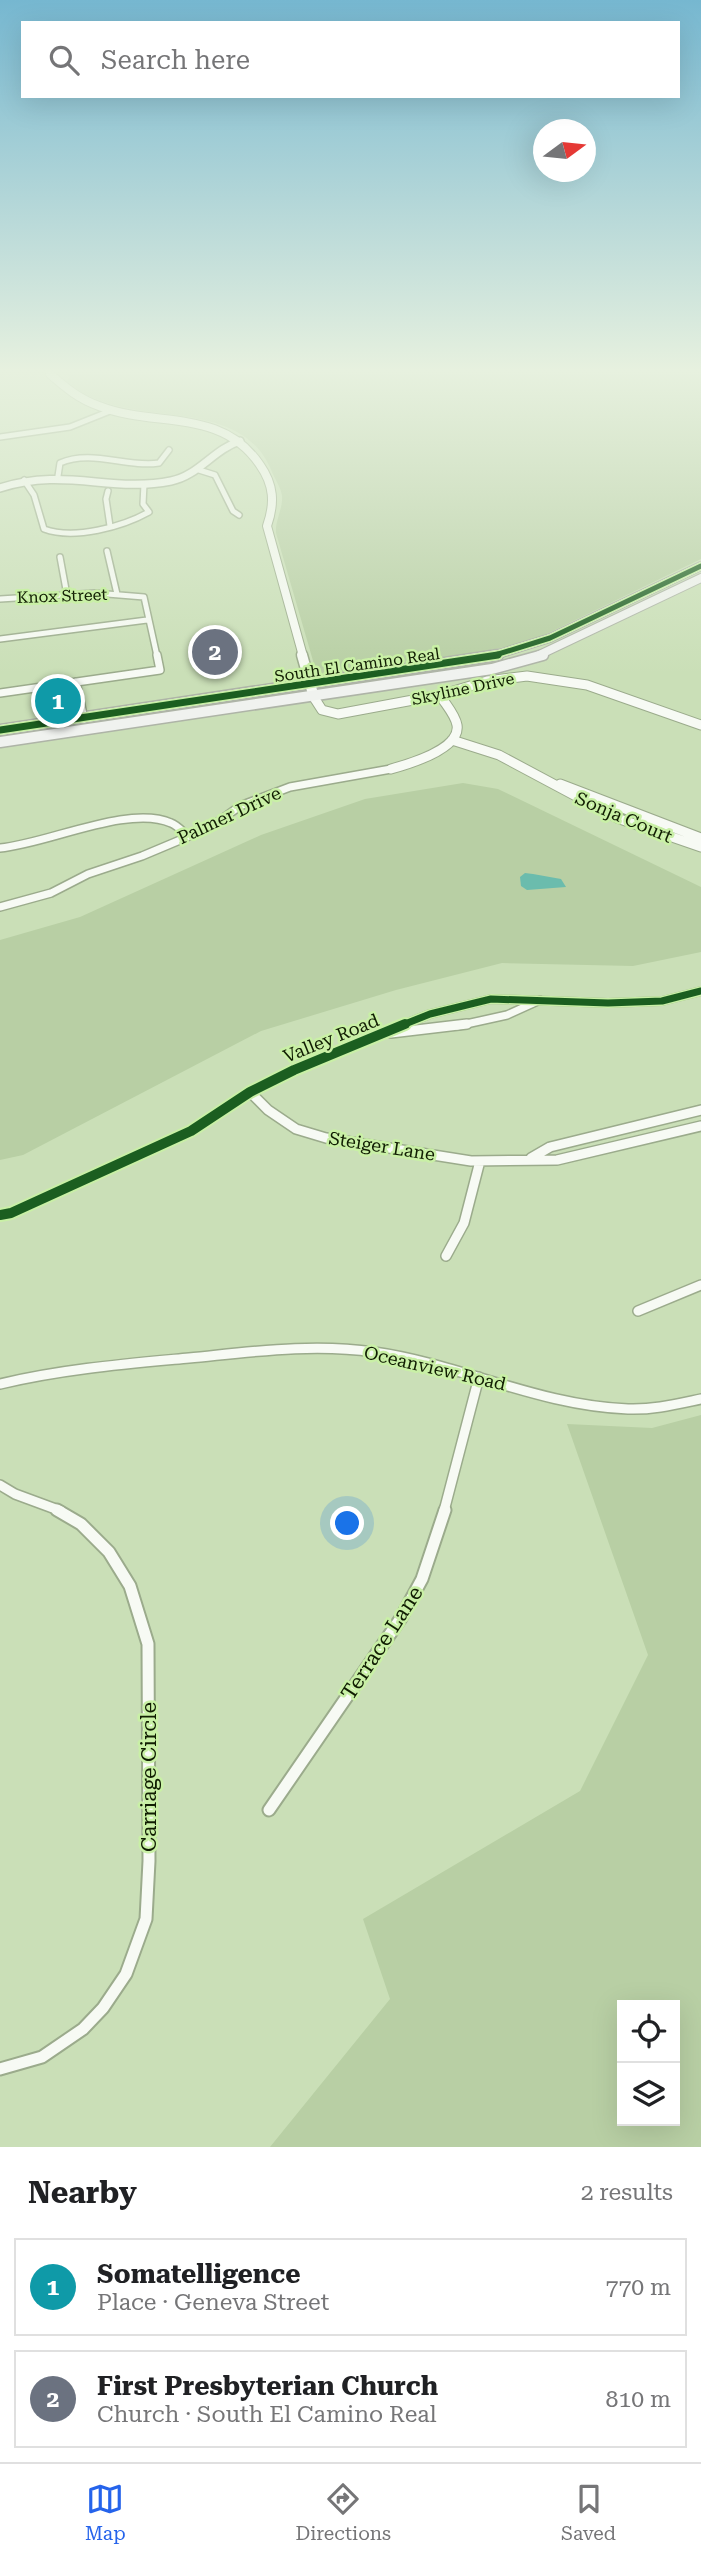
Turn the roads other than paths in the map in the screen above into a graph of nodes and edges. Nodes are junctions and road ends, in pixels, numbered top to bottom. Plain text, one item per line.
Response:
1 (189, 474) edge
2 (212, 474) edge
3 (266, 474) edge
4 (58, 476) joint
5 (24, 480) junction
6 (144, 484) junction
7 (0, 488) edge
8 (108, 491) dead end
9 (239, 515) dead end
10 (110, 526) junction
11 (107, 551) dead end
12 (60, 557) dead end
13 (701, 566) edge
14 (701, 578) edge
15 (117, 594) junction
16 (67, 595) junction
17 (0, 599) edge
18 (147, 620) junction
19 (0, 639) edge
20 (76, 682) junction
21 (311, 691) junction
22 (0, 693) edge
23 (440, 695) junction
24 (84, 719) junction
25 (701, 725) edge
26 (0, 730) edge
27 (452, 740) junction
28 (1, 742) edge
29 (391, 769) joint
30 (550, 781) junction
31 (188, 836) junction
32 (701, 838) edge
33 (701, 847) edge
34 (0, 848) edge
35 (0, 907) edge
36 (701, 991) edge
37 (540, 1000) junction
38 (386, 1034) junction
39 (250, 1093) junction
40 (701, 1110) edge
41 (701, 1126) edge
42 (528, 1160) junction
43 (480, 1161) junction
44 (0, 1215) edge
45 (446, 1256) dead end
46 (701, 1285) edge
47 (638, 1311) dead end
48 (479, 1377) junction
49 (0, 1384) edge
50 (701, 1399) edge
51 (0, 1485) edge
52 (270, 1810) dead end
53 (0, 2069) edge

1 - 6 street
2 - 9 street
3 - 21 main road
4 - 5 street
4 - 6 street
5 - 7 street
5 - 10 street
6 - 10 street
8 - 10 street
11 - 15 street
12 - 16 street
13 - 21 main road, South El Camino Real
14 - 21 main road, South El Camino Real
15 - 16 street, Knox Street
15 - 18 street, Knox Street
16 - 17 street, Knox Street
18 - 19 street
18 - 20 street
20 - 22 street
20 - 24 street
21 - 23 street, Skyline Drive
21 - 24 main road, South El Camino Real
21 - 28 main road, South El Camino Real
23 - 25 street, Skyline Drive
23 - 27 street
24 - 26 main road, South El Camino Real
24 - 28 main road
27 - 29 street, Palmer Drive
27 - 30 street, Sonja Court
29 - 31 street, Palmer Drive
30 - 32 street, Sonja Court
30 - 33 street, Sonja Court
31 - 34 street
31 - 35 street, Palmer Drive
36 - 37 street, Valley Road
37 - 38 street, Valley Road
37 - 38 street, Valley Road
38 - 39 street, Valley Road
39 - 43 street, Steiger Lane
39 - 44 street, Valley Road
40 - 42 street, Steiger Lane
41 - 42 street, Steiger Lane
42 - 43 street, Steiger Lane
43 - 45 street
46 - 47 street
48 - 49 street, Oceanview Road
48 - 50 street, Oceanview Road
48 - 52 street, Terrace Lane
51 - 53 street, Carriage Circle

